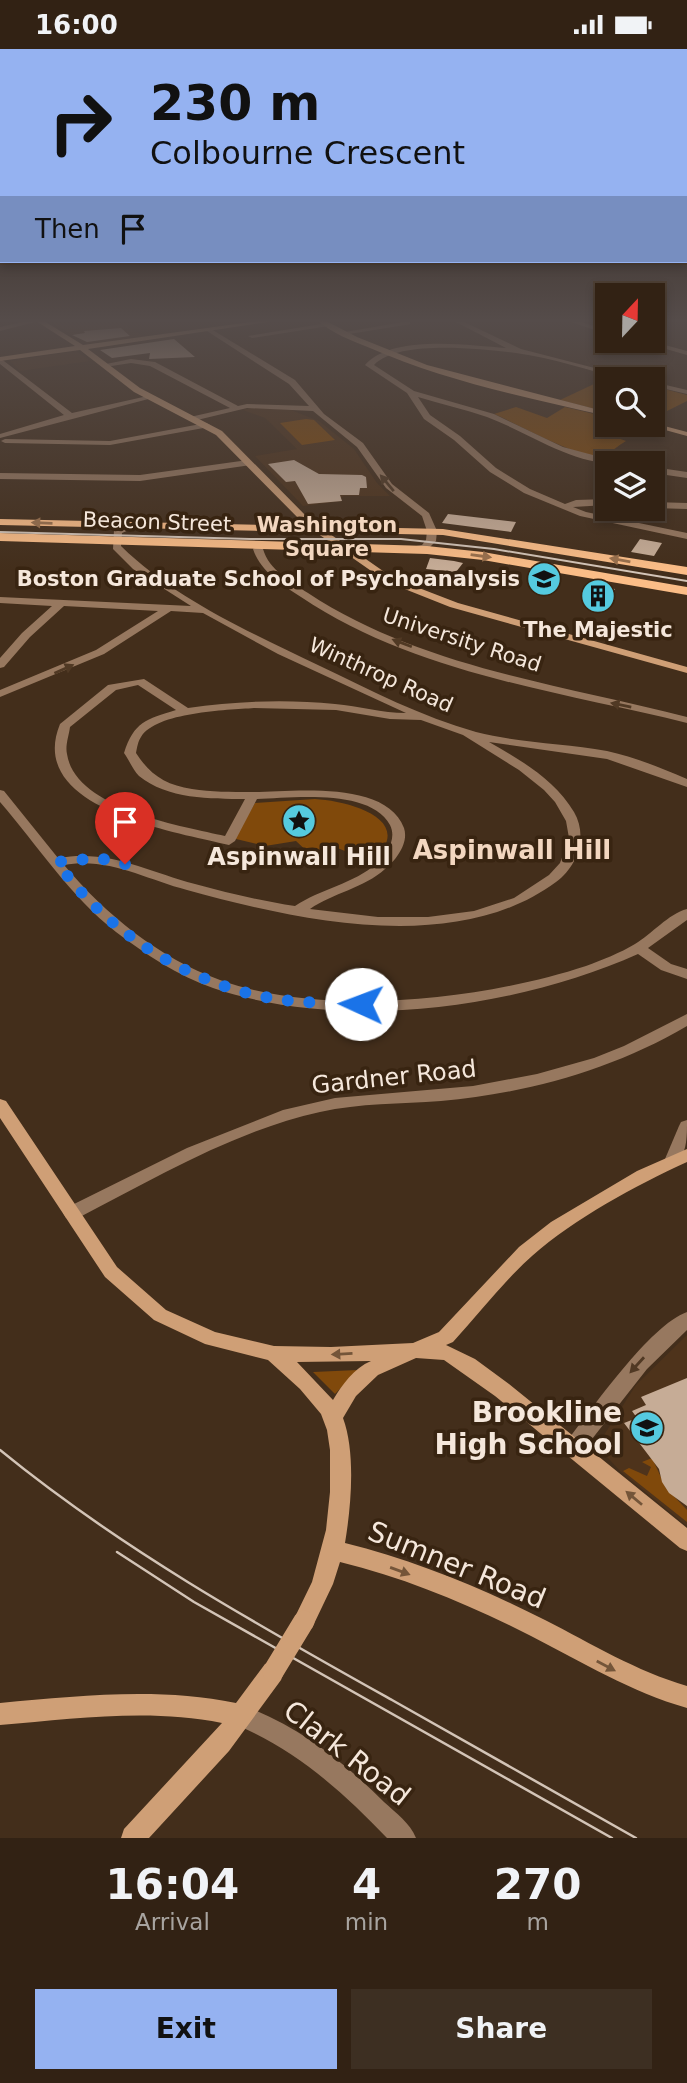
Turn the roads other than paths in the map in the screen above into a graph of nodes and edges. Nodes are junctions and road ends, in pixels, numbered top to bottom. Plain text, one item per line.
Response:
1 (55, 404) edge
2 (119, 404) edge
3 (166, 404) edge
4 (230, 404) edge
5 (311, 404) edge
6 (419, 404) edge
7 (451, 404) edge
8 (568, 404) edge
9 (235, 407) junction
10 (315, 409) junction
11 (595, 411) edge
12 (69, 416) junction
13 (193, 419) junction
14 (206, 425) junction
15 (665, 428) edge
16 (687, 434) edge
17 (1, 439) edge
18 (595, 458) edge
19 (248, 463) junction
20 (665, 472) edge
21 (687, 475) edge
22 (0, 477) edge
23 (595, 502) edge
24 (665, 505) edge
25 (687, 506) edge
26 (564, 507) junction
27 (0, 522) edge
28 (133, 526) junction
29 (315, 528) junction
30 (432, 531) junction
31 (462, 533) junction
32 (687, 536) edge
33 (0, 537) edge
34 (116, 539) junction
35 (262, 544) junction
36 (339, 546) junction
37 (413, 549) junction
38 (450, 552) junction
39 (687, 571) edge
40 (687, 591) edge
41 (0, 600) edge
42 (60, 604) junction
43 (168, 609) junction
44 (207, 610) junction
45 (0, 665) edge
46 (687, 670) edge
47 (0, 694) edge
48 (185, 711) junction
49 (422, 716) junction
50 (687, 720) edge
51 (468, 734) junction
52 (687, 783) edge
53 (0, 794) edge
54 (252, 797) junction
55 (57, 862) junction
56 (299, 911) junction
57 (687, 913) edge
58 (639, 949) junction
59 (687, 974) edge
60 (687, 1019) edge
61 (0, 1105) edge
62 (687, 1126) edge
63 (680, 1157) edge
64 (72, 1213) junction
65 (687, 1320) edge
66 (410, 1350) junction
67 (274, 1354) junction
68 (332, 1417) junction
69 (574, 1447) junction
70 (687, 1541) edge
71 (335, 1551) junction
72 (687, 1697) edge
73 (0, 1714) edge
74 (242, 1716) junction
75 (133, 1838) edge
76 (404, 1838) edge

1 - 12 street
2 - 12 street
3 - 13 street
4 - 9 street
5 - 10 street
6 - 26 street
7 - 18 street
8 - 11 street
9 - 10 street
9 - 13 street
30 -> 10 street
12 - 17 street
13 - 14 street
14 - 17 street
14 - 19 street
15 - 16 street
19 - 22 street
19 - 29 street
20 - 21 street
23 - 26 street
24 - 25 street
26 - 32 street
28 -> 27 main road, Beacon Street
28 - 29 main road, Beacon Street
28 - 34 street
29 - 30 main road, Beacon Street
29 - 36 street
30 - 31 main road, Beacon Street
30 - 37 street
31 - 38 main road
39 -> 31 main road, Beacon Street
33 - 34 main road, Beacon Street
34 - 35 main road, Beacon Street
34 - 44 street, Winthrop Road
35 - 36 main road, Beacon Street
50 -> 35 street, University Road
36 - 37 main road, Beacon Street
36 - 46 street
37 - 38 main road, Beacon Street
38 -> 40 main road, Beacon Street
41 - 42 street
42 - 43 street
42 - 45 street
43 - 44 street
47 -> 43 street
44 - 49 street, Winthrop Road
48 - 49 street
48 - 54 street
48 - 54 street
49 - 51 street, Winthrop Road
51 - 52 street, Winthrop Road
51 - 56 street
53 - 55 street
54 - 56 street
55 - 56 street
55 - 58 street
57 - 58 street
58 - 59 street
60 - 64 street, Gardner Road
61 - 64 street
62 - 63 street
63 - 66 street
64 - 67 street
65 -> 69 street
66 -> 67 street
66 - 68 street
66 - 69 street
67 - 68 street
68 - 71 street
70 -> 69 street
71 -> 72 street, Sumner Road
71 - 74 street, Sumner Road, bridge
73 - 74 street, Clark Road
74 - 75 street, Sumner Road
74 - 76 street, Clark Road

